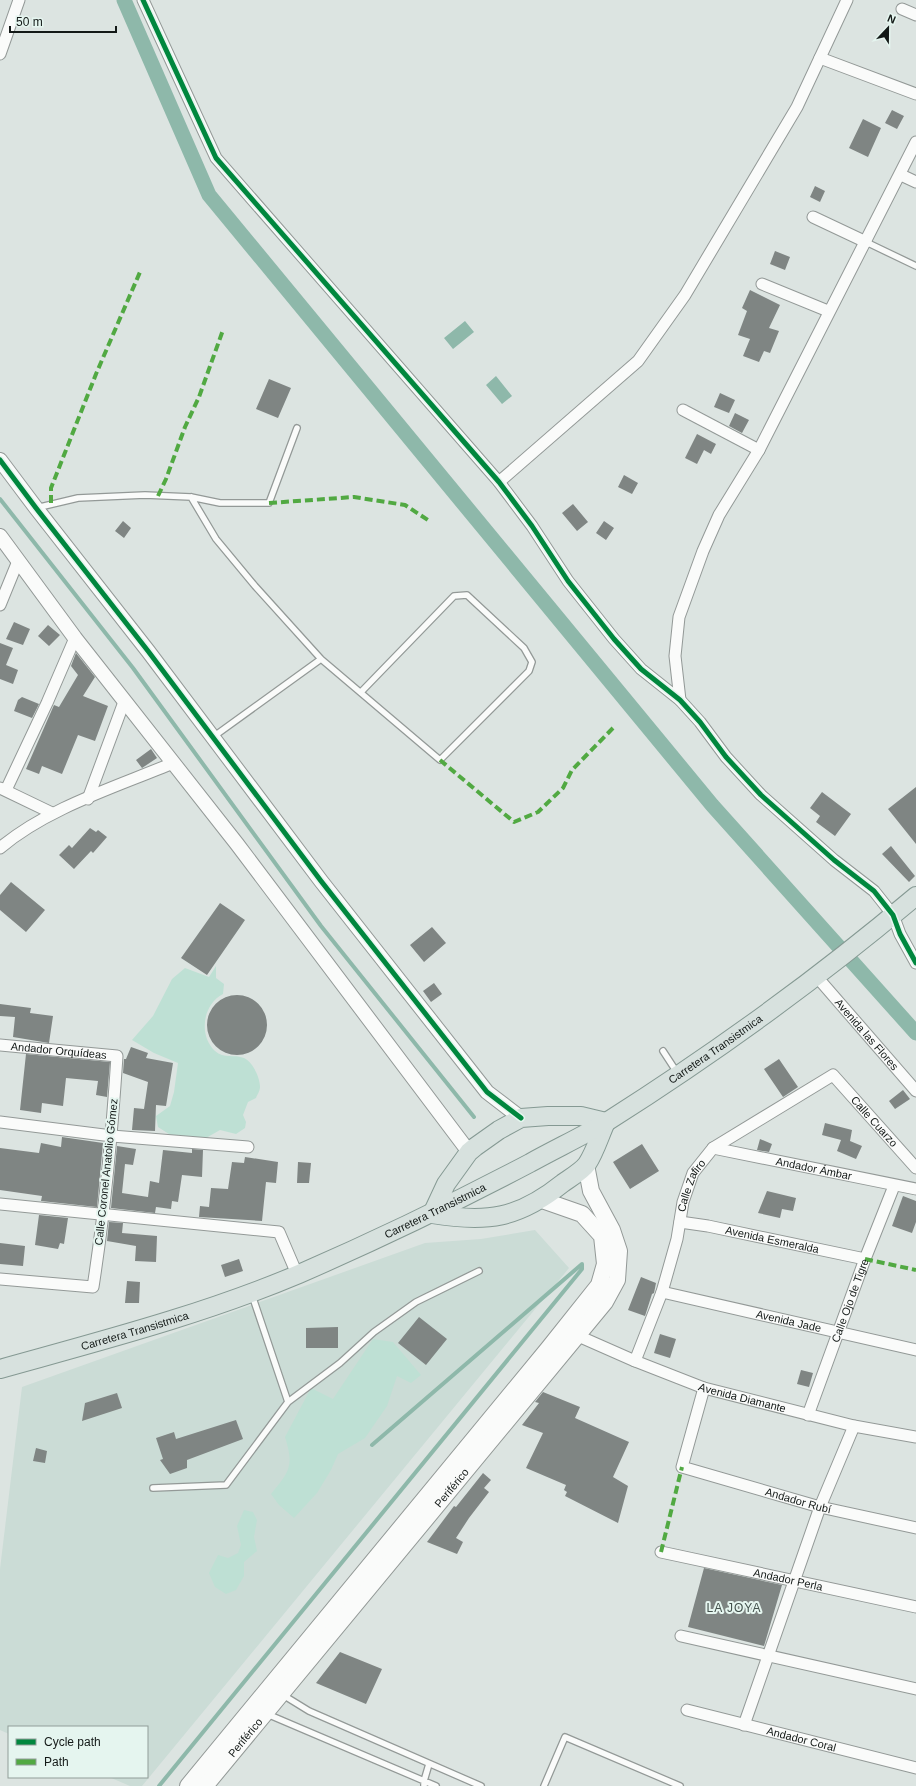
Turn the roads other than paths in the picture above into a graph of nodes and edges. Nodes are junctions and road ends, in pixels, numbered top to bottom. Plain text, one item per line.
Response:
1 (19, 0) edge
2 (143, 0) edge
3 (847, 0) edge
4 (902, 9) dead end
5 (916, 15) edge
6 (0, 54) edge
7 (820, 58) junction
8 (916, 94) edge
9 (916, 142) edge
10 (901, 175) junction
11 (916, 182) edge
12 (813, 217) dead end
13 (866, 242) junction
14 (916, 266) edge
15 (762, 284) dead end
16 (828, 311) junction
17 (683, 410) dead end
18 (297, 428) dead end
19 (758, 450) junction
20 (0, 460) edge
21 (499, 482) junction
22 (191, 497) junction
23 (36, 508) junction
24 (0, 536) edge
25 (18, 561) junction
26 (0, 605) edge
27 (75, 638) junction
28 (321, 659) junction
29 (361, 692) junction
30 (680, 700) junction
31 (124, 702) junction
32 (213, 737) junction
33 (173, 763) junction
34 (3, 789) edge
35 (88, 799) junction
36 (52, 813) junction
37 (0, 848) edge
38 (916, 896) edge
39 (893, 915) junction
40 (916, 963) edge
41 (823, 972) junction
42 (0, 1045) edge
43 (664, 1050) dead end
44 (117, 1056) joint
45 (678, 1074) junction
46 (834, 1075) joint
47 (916, 1091) edge
48 (521, 1118) junction
49 (0, 1122) edge
50 (606, 1122) junction
51 (112, 1136) junction
52 (248, 1147) dead end
53 (713, 1148) junction
54 (469, 1152) junction
55 (586, 1165) junction
56 (916, 1168) edge
57 (894, 1186) junction
58 (916, 1190) edge
59 (542, 1200) junction
60 (0, 1204) edge
61 (432, 1214) junction
62 (104, 1215) junction
63 (680, 1222) junction
64 (865, 1259) junction
65 (612, 1265) junction
66 (479, 1271) dead end
67 (297, 1274) junction
68 (0, 1279) edge
69 (251, 1292) junction
70 (662, 1292) junction
71 (838, 1334) junction
72 (576, 1335) junction
73 (916, 1350) edge
74 (635, 1361) junction
75 (0, 1369) edge
76 (704, 1388) junction
77 (288, 1402) junction
78 (808, 1415) junction
79 (854, 1426) junction
80 (916, 1437) edge
81 (153, 1488) dead end
82 (820, 1507) junction
83 (916, 1528) edge
84 (661, 1552) dead end
85 (793, 1581) junction
86 (916, 1607) edge
87 (681, 1636) dead end
88 (767, 1655) junction
89 (916, 1689) edge
90 (275, 1691) junction
91 (258, 1710) junction
92 (687, 1710) dead end
93 (744, 1725) junction
94 (429, 1764) junction
95 (916, 1768) edge
96 (424, 1783) edge
97 (188, 1786) edge
98 (205, 1786) edge
99 (436, 1786) edge
100 (480, 1786) edge
101 (544, 1786) edge
102 (680, 1786) edge

1 - 6 street
2 - 21 street
3 - 7 street
4 - 5 street
7 - 8 street
7 - 21 street
9 - 10 street
10 - 11 street
10 - 13 street
12 - 13 street
13 - 14 lane
13 - 16 street
15 - 16 street
16 - 19 street
17 - 19 street
18 - 22 lane
19 - 30 street
20 - 23 street
21 - 30 street
22 - 23 lane
22 - 28 lane
23 - 32 street
24 - 25 street
25 - 26 street
25 - 27 street
27 - 31 street
27 - 34 street
28 - 29 lane
28 - 32 lane
29 - 29 lane
30 - 39 street
31 - 33 street
31 - 35 street
32 - 48 street
33 - 35 street
33 - 54 street
34 - 36 street
35 - 36 street
36 - 37 street
38 - 39 main road
39 - 40 street
39 - 41 main road, Carretera Transistmica
41 - 45 main road, Carretera Transistmica
41 - 47 street, Avenida las Flores
42 - 44 street, Andador Orquídeas
43 - 45 lane
44 - 51 street, Calle Coronel Anatolio Gómez
45 - 50 main road, Carretera Transistmica
46 - 53 street, Calle Zafiro
46 - 56 street, Calle Cuarzo
48 - 50 main road
48 - 54 main road
49 - 51 street
50 - 55 main road
50 - 61 main road, Carretera Transistmica
51 - 52 street
51 - 62 street, Calle Coronel Anatolio Gómez
53 - 57 street, Andador Ámbar
53 - 63 street, Calle Zafiro
54 - 61 main road
55 - 59 main road
55 - 65 main road, Periférico
57 - 58 street, Andador Ámbar
57 - 64 street, Calle Ojo de Tigre
59 - 61 main road
59 - 65 main road, Periférico
60 - 62 street
61 - 67 main road, Carretera Transistmica
62 - 67 street
62 - 68 street, Calle Coronel Anatolio Gómez
63 - 64 street, Avenida Esmeralda
63 - 70 street, Calle Zafiro
64 - 71 street, Calle Ojo de Tigre
65 - 72 main road, Periférico
65 - 90 main road, Periférico
66 - 77 lane
67 - 69 main road, Carretera Transistmica
69 - 75 main road, Carretera Transistmica
69 - 77 lane
70 - 71 street, Avenida Jade
70 - 74 street, Calle Zafiro
71 - 73 street, Avenida Jade
71 - 78 street, Calle Ojo de Tigre
72 - 74 street, Avenida Diamante
72 - 90 main road, Periférico
74 - 76 street, Avenida Diamante
76 - 78 street, Avenida Diamante
76 - 82 street, Andador Rubí
77 - 81 lane
78 - 79 street, Avenida Diamante
79 - 80 street, Avenida Diamante
79 - 82 street
82 - 83 street, Andador Rubí
82 - 85 street
84 - 85 street, Andador Perla
85 - 86 street, Andador Perla
85 - 88 street
87 - 88 street
88 - 89 street
88 - 93 street
90 - 91 main road, Periférico
90 - 94 lane
91 - 96 lane
91 - 97 main road, Periférico
91 - 98 main road, Periférico
92 - 93 street, Andador Coral
93 - 95 street, Andador Coral
94 - 96 lane
94 - 100 lane
96 - 99 lane
101 - 102 lane

